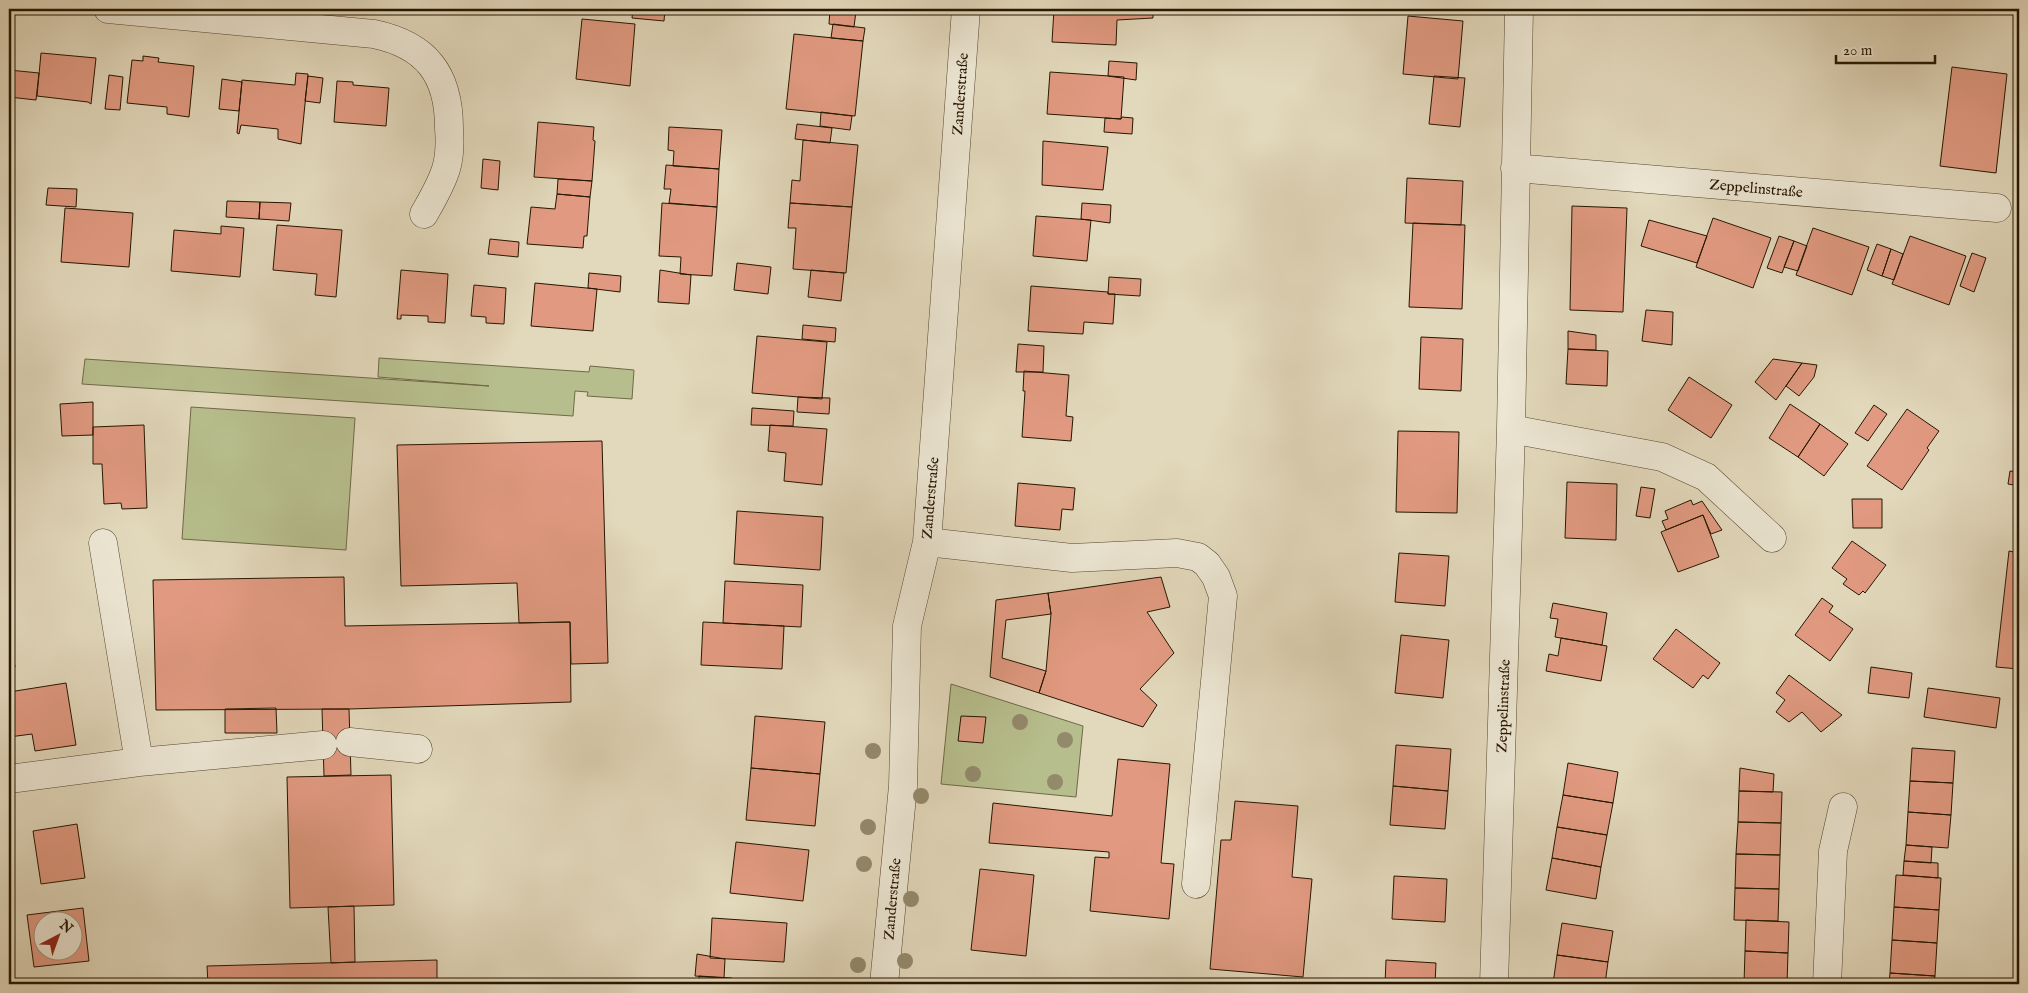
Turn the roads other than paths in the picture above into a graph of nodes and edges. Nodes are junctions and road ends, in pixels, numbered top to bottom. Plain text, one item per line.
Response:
1 (108, 9) edge
2 (966, 9) edge
3 (1519, 9) edge
4 (1515, 168) junction
5 (1997, 208) dead end
6 (424, 214) dead end
7 (1511, 429) junction
8 (1772, 538) dead end
9 (927, 542) junction
10 (103, 543) dead end
11 (418, 748) dead end
12 (139, 762) junction
13 (9, 779) edge
14 (1843, 807) dead end
15 (1196, 884) dead end
16 (884, 984) edge
17 (1494, 984) edge
18 (1827, 984) edge

1 - 6 street
2 - 9 street, Zanderstraße
3 - 4 street, Zeppelinstraße
4 - 5 street, Zeppelinstraße
4 - 7 street, Zeppelinstraße
7 - 8 street
7 - 17 street, Zeppelinstraße
9 - 15 street
9 - 16 street, Zanderstraße
10 - 12 street
11 - 12 street
12 - 13 street
14 - 18 street

